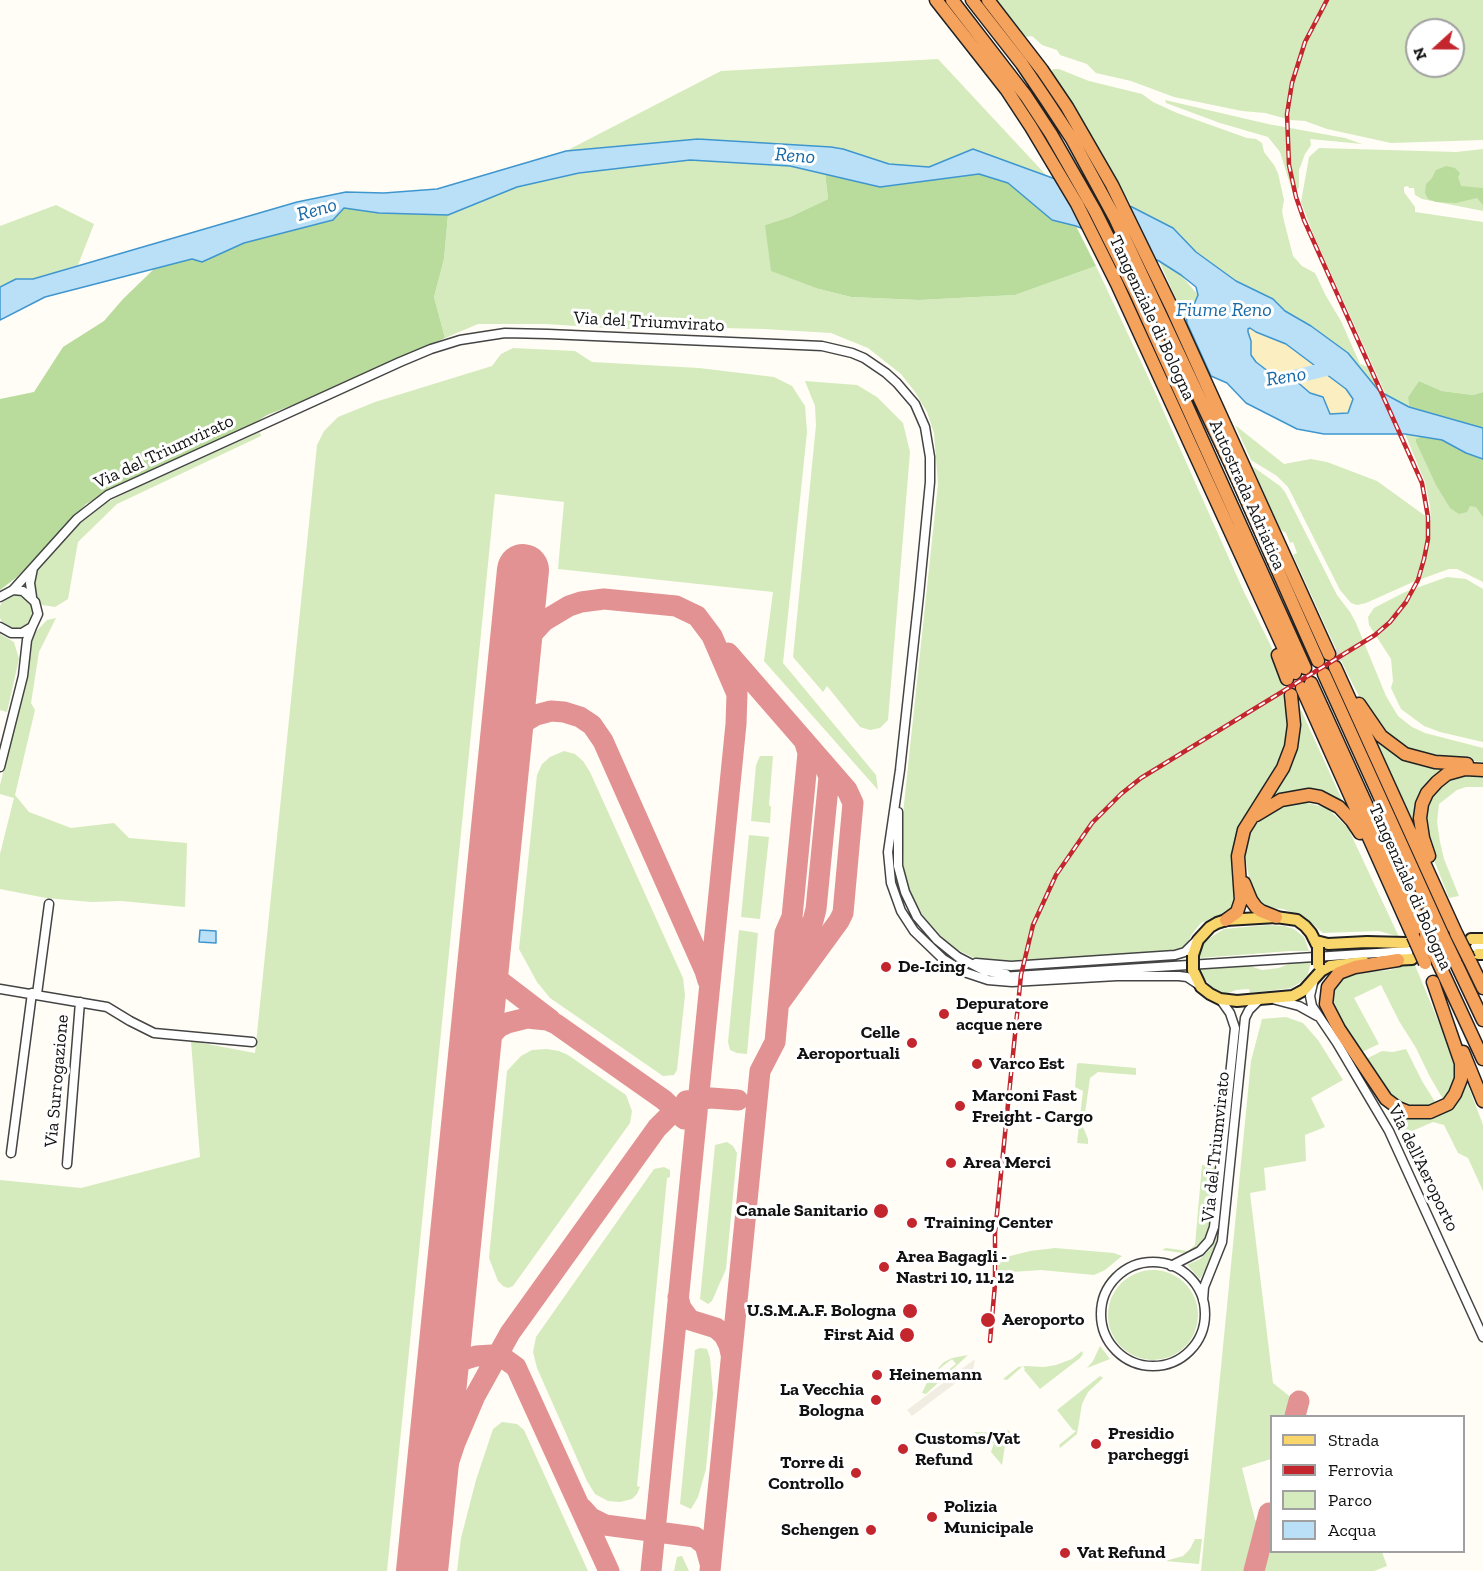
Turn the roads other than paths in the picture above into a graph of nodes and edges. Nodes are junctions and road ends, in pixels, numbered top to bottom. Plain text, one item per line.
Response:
1 (936, 0) edge
2 (952, 0) edge
3 (972, 0) edge
4 (988, 0) edge
5 (34, 565) junction
6 (12, 590) junction
7 (0, 597) edge
8 (32, 597) junction
9 (32, 627) junction
10 (2, 628) edge
11 (1327, 655) joint
12 (25, 658) junction
13 (1333, 669) junction
14 (1296, 674) joint
15 (1301, 689) junction
16 (0, 767) edge
17 (1483, 769) edge
18 (898, 787) junction
19 (1251, 819) junction
20 (1239, 862) junction
21 (49, 904) dead end
22 (1402, 913) junction
23 (1276, 917) junction
24 (1226, 920) junction
25 (1454, 929) junction
26 (1483, 939) edge
27 (1198, 940) junction
28 (1317, 944) junction
29 (1410, 947) junction
30 (1476, 950) edge
31 (958, 957) junction
32 (1398, 960) junction
33 (970, 974) junction
34 (1018, 975) junction
35 (1314, 978) junction
36 (1433, 982) junction
37 (1201, 987) junction
38 (1483, 988) edge
39 (0, 989) edge
40 (35, 994) junction
41 (1220, 999) junction
42 (1265, 999) junction
43 (80, 1002) junction
44 (1322, 1019) junction
45 (1483, 1020) edge
46 (1471, 1033) junction
47 (252, 1042) dead end
48 (1483, 1059) edge
49 (1483, 1066) edge
50 (1483, 1101) edge
51 (12, 1152) dead end
52 (67, 1164) dead end
53 (1171, 1266) junction
54 (1203, 1300) junction
55 (1483, 1337) edge

1 - 14 highway, Tangenziale di Bologna
2 - 14 highway, Autostrada Adriatica
3 - 11 highway, Autostrada Adriatica
4 - 11 highway, Tangenziale di Bologna
5 - 6 street, Via del Triumvirato
5 - 8 street
5 - 18 street, Via del Triumvirato
6 - 7 street, Via del Triumvirato
6 - 8 street
8 - 9 street
9 - 10 street
9 - 12 street
10 - 12 street
12 - 16 street
13 - 17 highway
13 - 25 highway, Tangenziale di Bologna
13 - 45 highway, bridge
15 - 19 highway
15 - 22 highway, Tangenziale di Bologna
15 - 46 highway, bridge
17 - 25 highway
18 - 31 street, Via del Triumvirato
18 - 33 street, Via del Triumvirato
19 - 20 highway
19 - 22 highway
20 - 23 highway
20 - 24 highway
21 - 40 street, Via Surrogazione
22 - 29 highway, Tangenziale di Bologna
23 - 24 main road
23 - 28 main road
24 - 27 main road, Via del Triumvirato
25 - 30 highway, Tangenziale di Bologna, bridge
26 - 30 main road
27 - 31 street, Via del Triumvirato
27 - 37 main road, bridge
28 - 29 main road
28 - 35 main road, bridge
29 - 32 main road, Via del Triumvirato
29 - 34 street, Via del Triumvirato
29 - 36 highway, Tangenziale di Bologna, bridge
30 - 38 highway, Tangenziale di Bologna
31 - 34 street, Via del Triumvirato
32 - 35 main road, Via del Triumvirato
32 - 36 highway
33 - 34 street, Via del Triumvirato
33 - 37 street, Via del Triumvirato
35 - 42 main road, Via del Triumvirato
35 - 44 street, Via dell'Aeroporto
36 - 50 highway, Tangenziale di Bologna
37 - 41 main road, Via del Triumvirato
39 - 40 street, Via Surrogazione
40 - 43 street, Via Surrogazione
40 - 51 street, Via Surrogazione
41 - 42 main road, Via del Triumvirato
41 - 53 street, Via del Triumvirato
42 - 44 street
42 - 54 street, Via del Triumvirato
43 - 47 street, Via Surrogazione
43 - 52 street, Via Surrogazione
44 - 55 street, Via dell'Aeroporto
46 - 48 highway
46 - 49 highway
53 - 54 street
53 - 54 street

